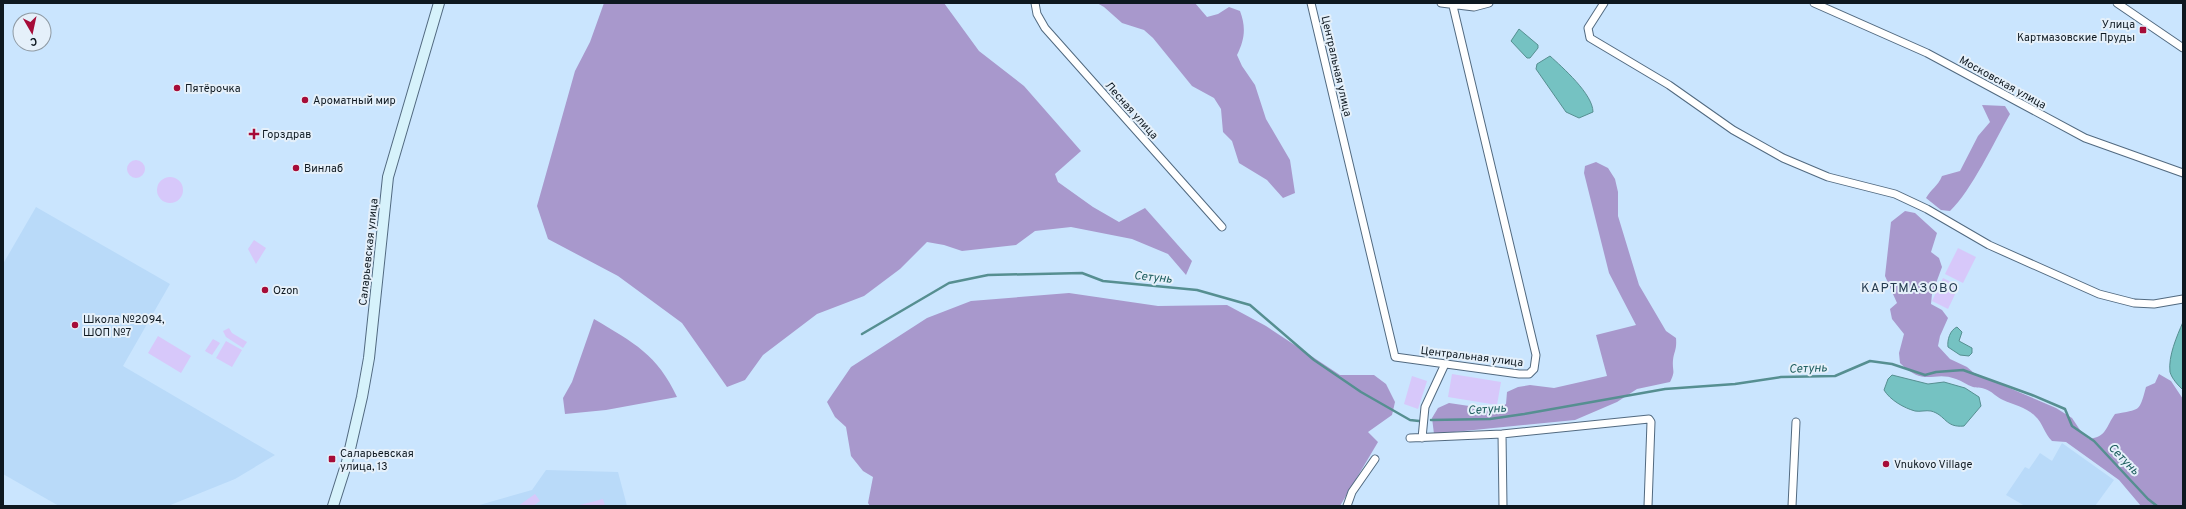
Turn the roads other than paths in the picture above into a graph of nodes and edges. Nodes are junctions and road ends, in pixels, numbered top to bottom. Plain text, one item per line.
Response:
1 (439, 3) edge
2 (1034, 3) edge
3 (1311, 3) edge
4 (1441, 3) edge
5 (1489, 3) edge
6 (1604, 3) edge
7 (1814, 3) edge
8 (2117, 3) edge
9 (1453, 6) junction
10 (2183, 48) edge
11 (2183, 173) edge
12 (1222, 227) dead end
13 (2183, 299) edge
14 (1445, 364) junction
15 (1796, 422) dead end
16 (1502, 434) junction
17 (1410, 438) dead end
18 (1422, 438) junction
19 (1375, 458) dead end
20 (333, 506) edge
21 (1347, 506) edge
22 (1503, 506) edge
23 (1648, 506) edge
24 (1792, 506) edge

1 - 20 street, Саларьевская улица
2 - 12 street, Лесная улица
3 - 14 street, Центральная улица
4 - 9 street
5 - 9 street
6 - 13 street
7 - 11 street, Московская улица
8 - 10 street
9 - 14 street, Центральная улица
14 - 18 street
15 - 24 street
16 - 18 street
16 - 22 street
16 - 23 street
17 - 18 street
19 - 21 street

